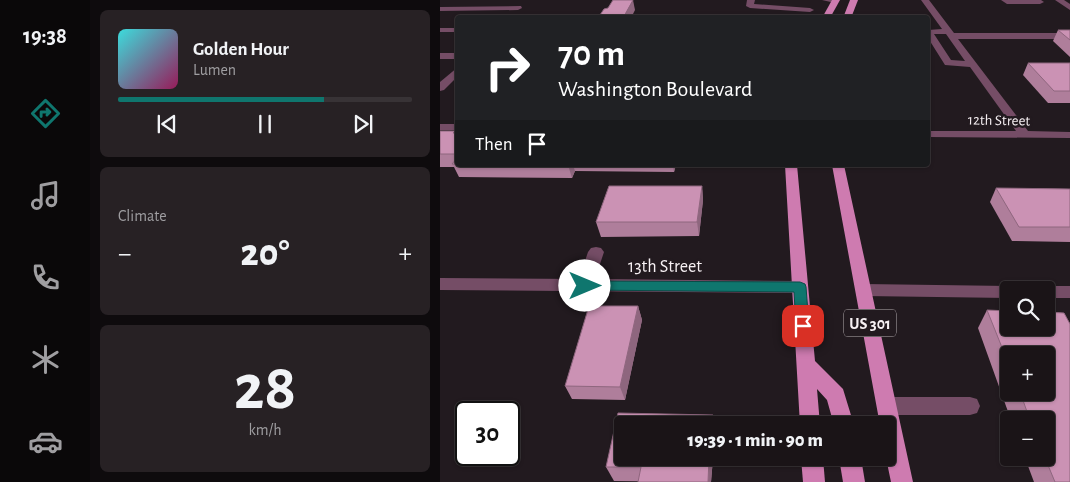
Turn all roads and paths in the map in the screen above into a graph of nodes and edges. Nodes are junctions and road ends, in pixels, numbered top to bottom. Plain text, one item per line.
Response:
1 (526, 0) edge
2 (751, 0) edge
3 (832, 0) edge
4 (854, 0) edge
5 (925, 0) edge
6 (1005, 0) edge
7 (1059, 0) edge
8 (1040, 2) dead end
9 (440, 8) edge
10 (518, 8) junction
11 (1070, 8) edge
12 (512, 15) edge
13 (807, 15) edge
14 (827, 15) edge
15 (848, 15) edge
16 (440, 30) edge
17 (455, 30) edge
18 (930, 32) edge
19 (950, 34) junction
20 (930, 35) edge
21 (1070, 36) edge
22 (440, 56) edge
23 (455, 56) edge
24 (972, 64) junction
25 (455, 73) edge
26 (440, 88) edge
27 (440, 127) edge
28 (455, 127) edge
29 (930, 134) edge
30 (1024, 135) junction
31 (1070, 135) edge
32 (791, 167) edge
33 (838, 167) edge
34 (596, 252) dead end
35 (440, 284) edge
36 (585, 286) junction
37 (800, 287) junction
38 (864, 290) junction
39 (1000, 292) edge
40 (1055, 292) edge
41 (1070, 292) edge
42 (805, 364) junction
43 (887, 406) junction
44 (970, 406) dead end
45 (809, 416) edge
46 (842, 416) edge
47 (813, 466) edge
48 (851, 466) edge
49 (814, 482) edge
50 (854, 482) edge
51 (902, 482) edge

1 - 10 street
2 - 13 street
3 - 14 main road
4 - 15 main road
5 - 19 street
6 - 8 street
7 - 11 street
9 - 10 street
10 - 12 street
16 - 17 street
18 - 19 street
19 - 21 street
19 - 24 street
20 - 24 street
22 - 23 street
24 - 30 street
25 - 26 street
27 - 28 street
29 - 30 street, 12th Street
30 - 31 street, 12th Street
32 - 37 main road
33 - 38 main road, US 301
34 - 36 street
35 - 36 street, 13th Street
36 - 37 street, 13th Street
37 - 42 main road
38 - 39 street
38 - 43 main road, US 301
40 - 41 street
42 - 45 main road
42 - 46 main road
43 - 44 street
43 - 51 main road, US 301
47 - 49 main road
48 - 50 main road

